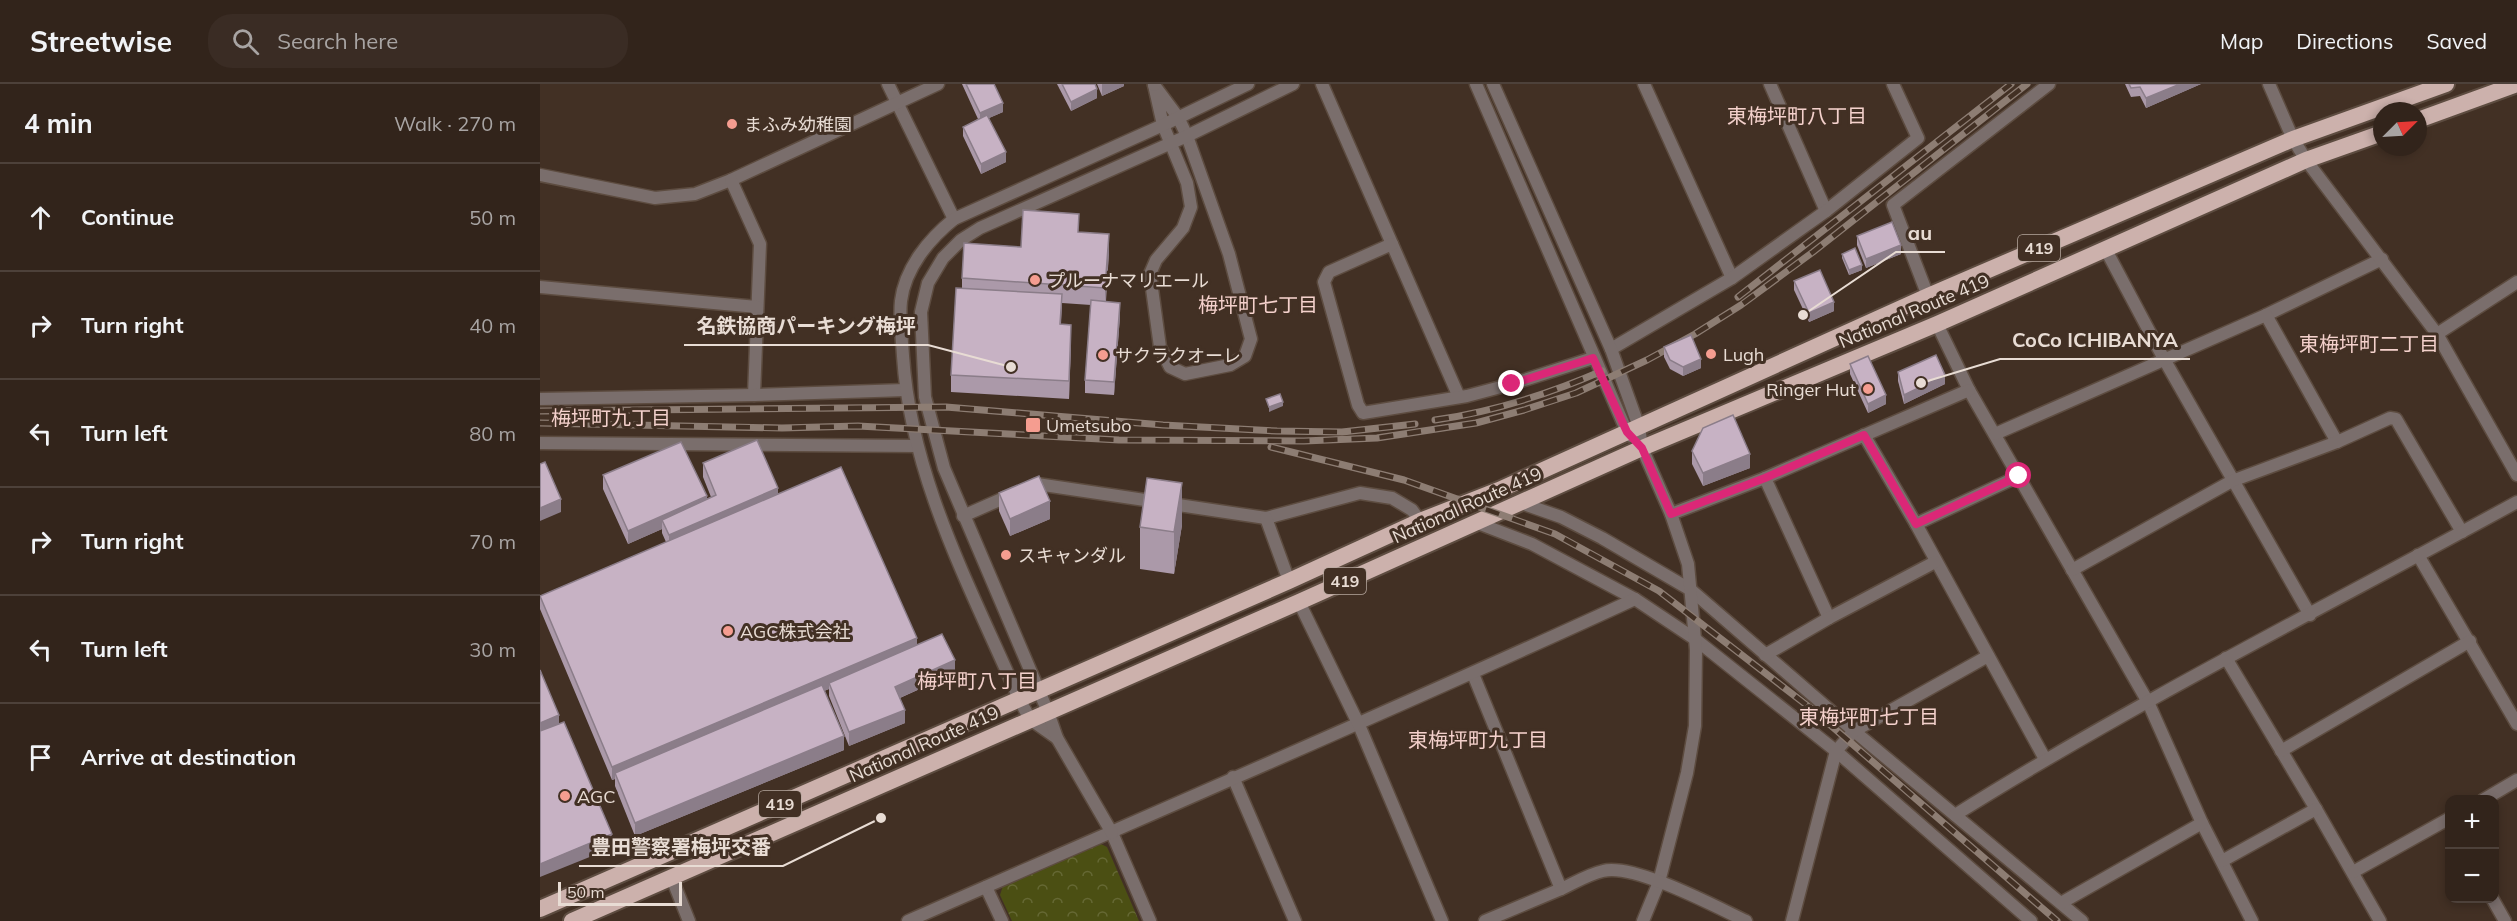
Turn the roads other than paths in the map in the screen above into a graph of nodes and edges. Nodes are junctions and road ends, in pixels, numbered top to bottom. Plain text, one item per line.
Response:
1 (888, 84) edge
2 (938, 84) edge
3 (1248, 84) edge
4 (1293, 84) edge
5 (1322, 84) edge
6 (1476, 84) edge
7 (1493, 84) edge
8 (1644, 84) edge
9 (1770, 84) edge
10 (1893, 84) edge
11 (2049, 84) edge
12 (2269, 84) edge
13 (2446, 84) edge
14 (2517, 84) edge
15 (1154, 85) edge
16 (897, 104) junction
17 (1178, 117) junction
18 (2427, 117) edge
19 (1163, 125) junction
20 (1187, 136) junction
21 (2373, 136) edge
22 (2293, 139) junction
23 (1170, 142) junction
24 (2306, 160) junction
25 (540, 175) edge
26 (731, 180) junction
27 (1826, 212) junction
28 (954, 219) junction
29 (1392, 244) junction
30 (2106, 250) junction
31 (2382, 259) junction
32 (1732, 278) junction
33 (2517, 282) edge
34 (540, 287) edge
35 (1928, 296) junction
36 (758, 307) junction
37 (2266, 315) junction
38 (1937, 324) junction
39 (2437, 334) junction
40 (1611, 349) junction
41 (1593, 358) junction
42 (2164, 359) junction
43 (905, 390) junction
44 (1969, 390) junction
45 (754, 395) junction
46 (1459, 397) junction
47 (540, 399) edge
48 (1633, 429) junction
49 (1995, 434) junction
50 (1864, 435) junction
51 (2337, 442) junction
52 (540, 443) edge
53 (917, 446) junction
54 (1642, 448) junction
55 (2517, 475) edge
56 (2019, 476) junction
57 (1765, 478) junction
58 (2232, 481) junction
59 (2517, 502) edge
60 (1521, 503) junction
61 (1671, 514) junction
62 (963, 516) junction
63 (1266, 518) junction
64 (1420, 521) junction
65 (1475, 522) junction
66 (1916, 524) junction
67 (2462, 532) junction
68 (2418, 555) junction
69 (1935, 562) junction
70 (2072, 570) junction
71 (1289, 581) junction
72 (1691, 590) junction
73 (1635, 599) junction
74 (1299, 602) junction
75 (2310, 615) junction
76 (1829, 618) junction
77 (1695, 639) junction
78 (2470, 641) junction
79 (1765, 655) junction
80 (1988, 656) junction
81 (2226, 658) junction
82 (1473, 674) junction
83 (1039, 691) junction
84 (1019, 699) junction
85 (2148, 702) junction
86 (1048, 712) junction
87 (1030, 719) junction
88 (2517, 724) edge
89 (1359, 725) junction
90 (1854, 731) junction
91 (1057, 738) junction
92 (2282, 751) junction
93 (1836, 752) junction
94 (2045, 759) junction
95 (1233, 777) junction
96 (2517, 780) edge
97 (2492, 795) edge
98 (2316, 809) junction
99 (1955, 815) junction
100 (2202, 823) junction
101 (2445, 825) edge
102 (1112, 833) junction
103 (2222, 861) junction
104 (2353, 872) junction
105 (671, 876) junction
106 (1659, 882) junction
107 (986, 887) junction
108 (1561, 889) junction
109 (2061, 903) junction
110 (2495, 903) edge
111 (540, 909) edge
112 (2375, 919) edge
113 (572, 921) edge
114 (689, 921) edge
115 (908, 921) edge
116 (1002, 921) edge
117 (1150, 921) edge
118 (1295, 921) edge
119 (1442, 921) edge
120 (1485, 921) edge
121 (1643, 921) edge
122 (1746, 921) edge
123 (1792, 921) edge
124 (2031, 921) edge
125 (2082, 921) edge
126 (2252, 921) edge
127 (2505, 921) edge

1 - 16 street
2 - 16 street
3 - 17 street
4 - 20 street
5 - 29 street
6 - 41 street
7 - 40 street
8 - 32 street
9 - 27 street
10 - 27 street
11 - 35 street
12 - 22 street
13 - 22 highway, National Route 419 / 419
14 - 18 highway
15 - 17 street
15 - 19 street
16 - 26 street
16 - 28 street
17 - 19 street
17 - 20 street
19 - 23 street
19 - 28 street
20 - 23 street
20 - 23 street
21 - 24 highway, National Route 419 / 419
22 - 24 street
22 - 35 highway, National Route 419 / 419
23 - 62 street
24 - 30 highway, National Route 419 / 419
24 - 31 street
25 - 26 street
26 - 36 street
27 - 32 street
28 - 43 street
29 - 46 street
29 - 46 street
30 - 38 highway, National Route 419 / 419
30 - 42 street
31 - 37 street
31 - 39 street
32 - 40 street
33 - 39 street
34 - 36 street
35 - 48 highway, National Route 419 / 419
36 - 45 street
37 - 42 street
37 - 51 street
38 - 44 street
38 - 54 highway, National Route 419 / 419
39 - 55 street
40 - 48 street
41 - 46 street
41 - 48 street
42 - 49 street
42 - 58 street
43 - 45 street
43 - 53 street
44 - 49 street
44 - 50 street
45 - 47 street
48 - 54 street
48 - 64 highway, National Route 419 / 419
49 - 56 street
50 - 57 street
50 - 66 street
51 - 58 street
51 - 67 street
52 - 53 street
53 - 84 street
54 - 60 highway, National Route 419 / 419
54 - 61 street
56 - 66 street
56 - 70 street
57 - 61 street
57 - 76 street
58 - 70 street
58 - 75 street
59 - 67 street
60 - 65 highway, National Route 419 / 419
60 - 72 street
61 - 72 street
62 - 63 street
62 - 83 street
63 - 64 street
63 - 71 street
64 - 71 highway, National Route 419 / 419
65 - 73 street
65 - 74 highway, National Route 419 / 419
66 - 69 street
67 - 68 street
68 - 75 street
68 - 78 street
69 - 76 street
69 - 80 street
70 - 85 street
71 - 83 highway, National Route 419 / 419
72 - 77 street
72 - 79 street
73 - 77 street
73 - 82 street
74 - 86 highway, National Route 419 / 419
74 - 89 street
75 - 81 street
76 - 79 street
77 - 93 street
77 - 106 street
78 - 88 street
78 - 92 street
79 - 90 street
80 - 90 street
80 - 94 street
81 - 85 street
81 - 92 street
82 - 89 street
82 - 108 street
83 - 84 highway, National Route 419 / 419
83 - 86 street
84 - 87 street
84 - 111 highway, National Route 419 / 419
85 - 94 street
85 - 100 street
86 - 87 highway, National Route 419 / 419
86 - 91 street
87 - 91 street
87 - 105 highway, National Route 419 / 419
89 - 95 street
89 - 119 street
90 - 93 street
90 - 99 street
91 - 102 street
92 - 98 street
93 - 123 street
93 - 124 street
94 - 99 street
95 - 102 street
95 - 118 street
96 - 97 street
98 - 103 street
98 - 104 street
99 - 109 street
100 - 103 street
100 - 109 street
101 - 104 street
102 - 107 street
102 - 117 street
103 - 126 street
104 - 112 street
105 - 113 highway, National Route 419 / 419
105 - 114 street
106 - 108 street
106 - 121 street
106 - 122 street
107 - 115 street
107 - 116 street
108 - 120 street
109 - 125 street
110 - 127 street

